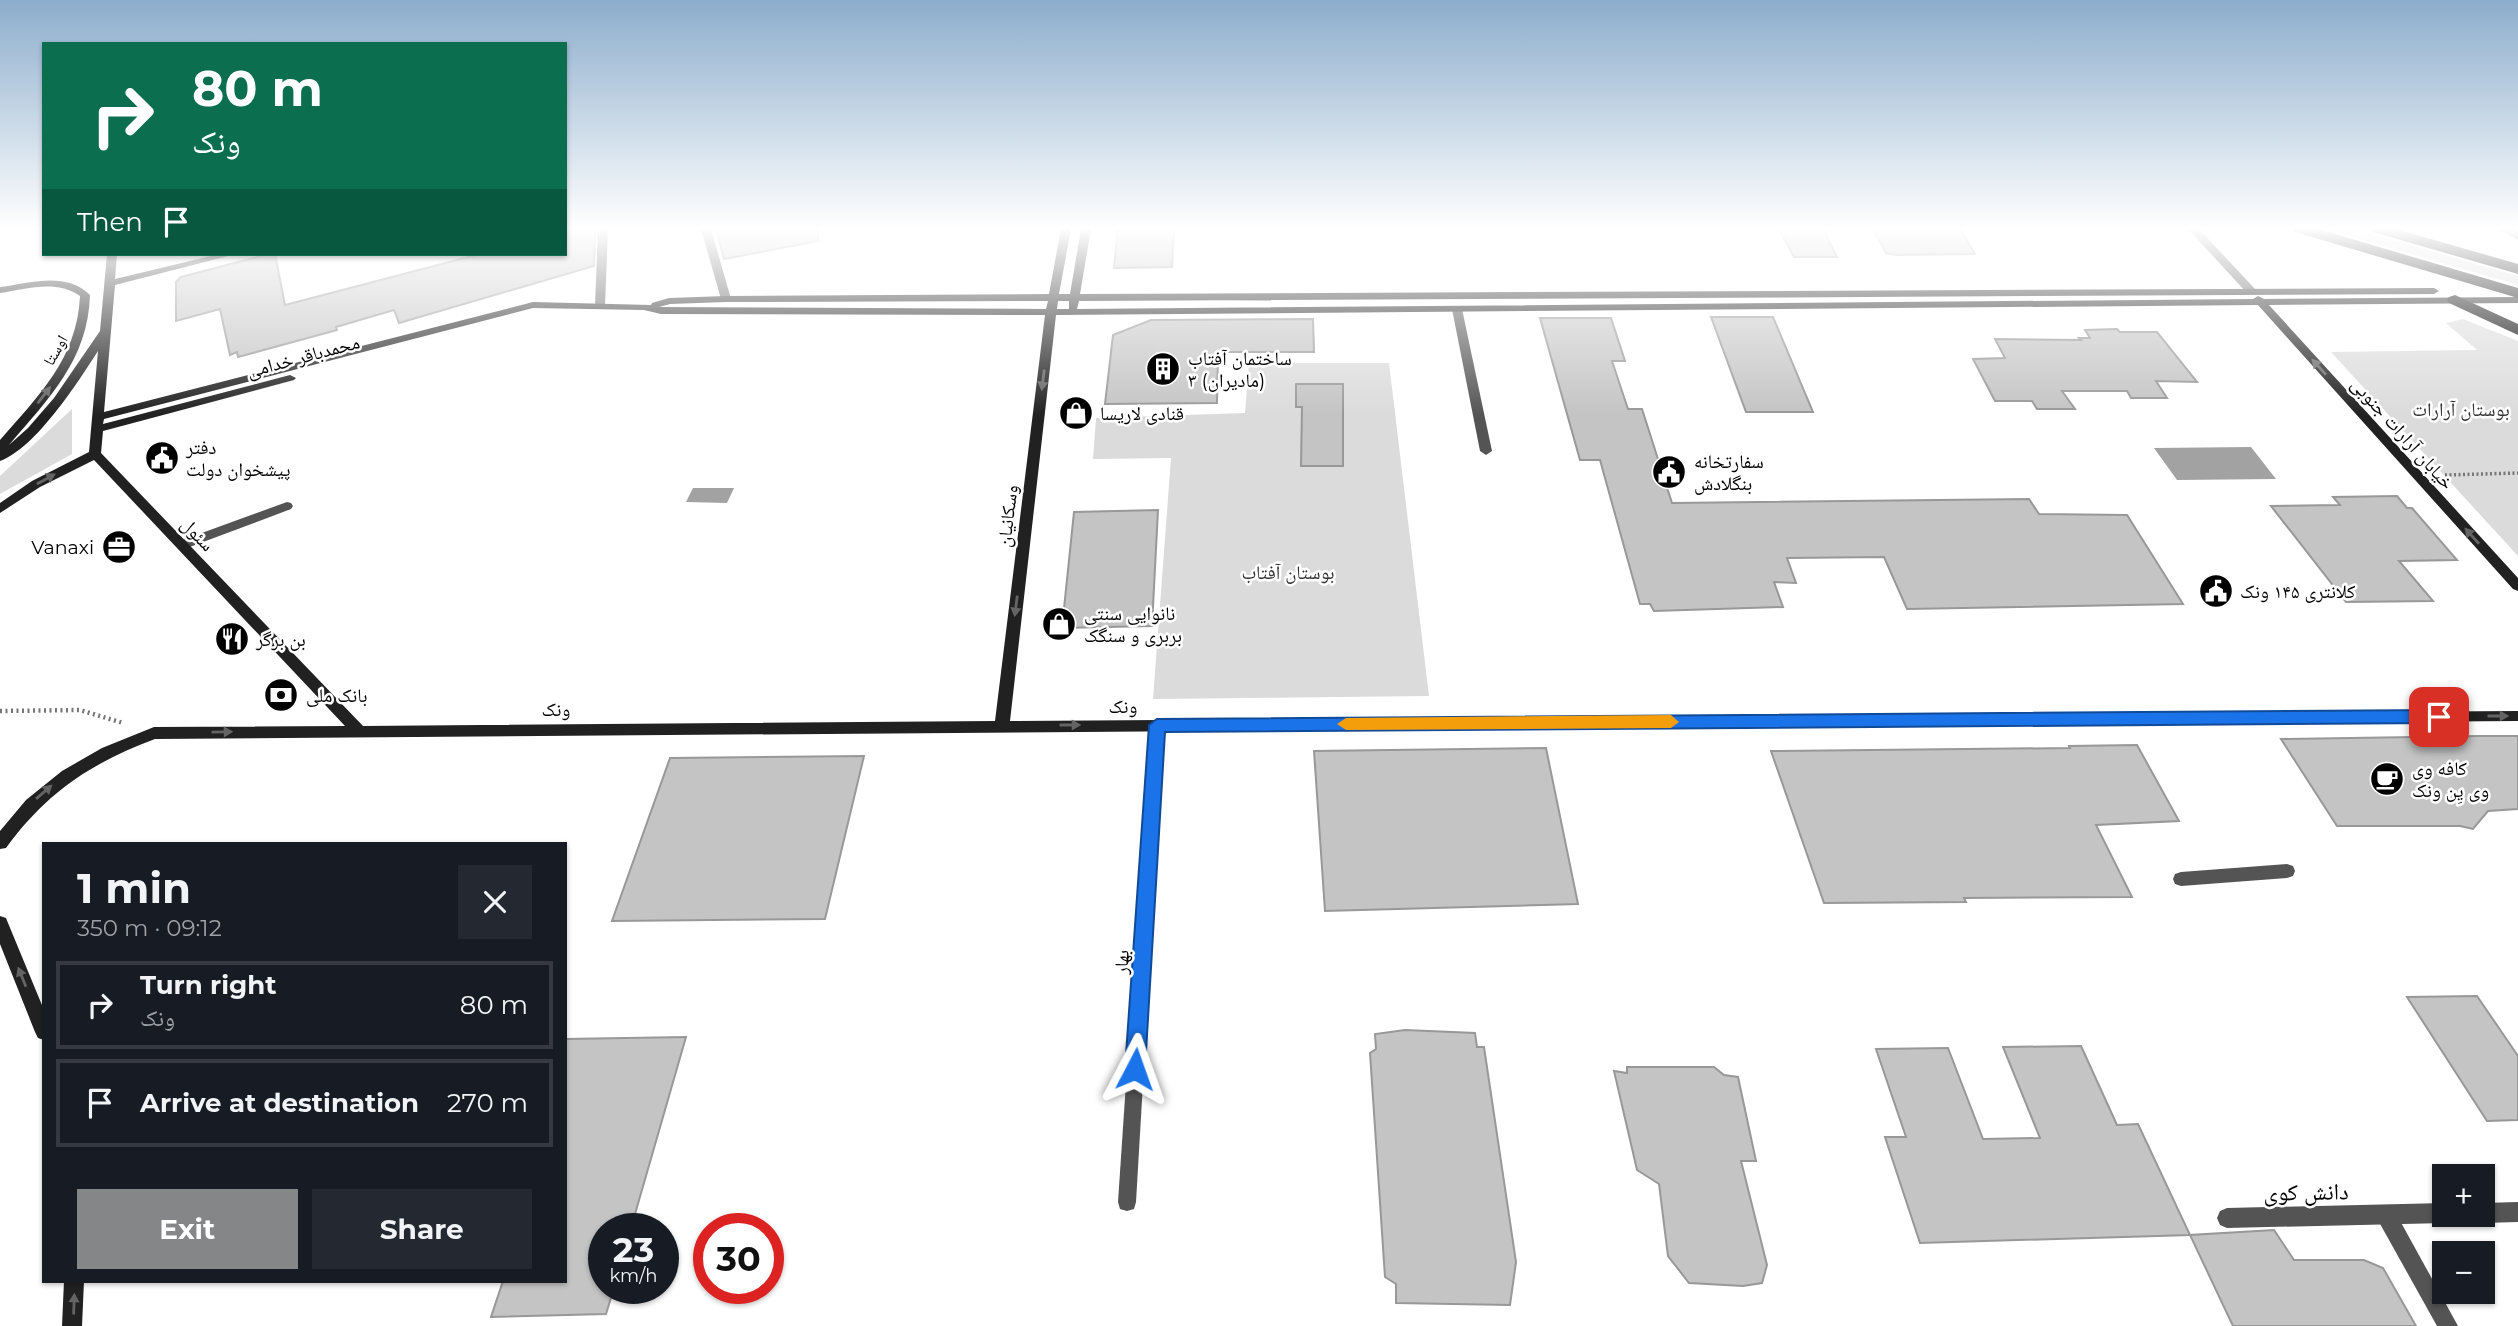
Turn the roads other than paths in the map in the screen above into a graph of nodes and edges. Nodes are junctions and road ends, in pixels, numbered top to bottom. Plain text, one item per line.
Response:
1 (79, 291) edge
2 (109, 291) edge
3 (601, 291) edge
4 (724, 291) edge
5 (1055, 291) edge
6 (1075, 291) edge
7 (2251, 291) junction
8 (2474, 291) edge
9 (2480, 291) edge
10 (2496, 291) edge
11 (2518, 292) edge
12 (2449, 295) junction
13 (1346, 297) junction
14 (726, 299) junction
15 (961, 299) junction
16 (1074, 299) junction
17 (2490, 300) junction
18 (2518, 300) edge
19 (2261, 303) junction
20 (1052, 305) junction
21 (600, 306) junction
22 (644, 307) junction
23 (1457, 309) junction
24 (1345, 310) junction
25 (956, 312) junction
26 (1072, 312) junction
27 (2518, 330) edge
28 (106, 331) junction
29 (98, 423) junction
30 (0, 447) edge
31 (1486, 451) dead end
32 (95, 454) junction
33 (0, 457) edge
34 (287, 506) dead end
35 (0, 509) edge
36 (183, 545) junction
37 (2518, 586) edge
38 (2518, 716) edge
39 (1002, 725) junction
40 (1157, 725) junction
41 (358, 730) junction
42 (0, 843) edge
43 (2287, 870) dead end
44 (2181, 879) dead end
45 (0, 923) edge
46 (42, 1027) edge
47 (1127, 1202) dead end
48 (2518, 1212) edge
49 (2432, 1213) edge
50 (2495, 1213) edge
51 (2386, 1214) junction
52 (2227, 1218) dead end
53 (74, 1283) edge
54 (72, 1326) edge
55 (2448, 1326) edge

30 -> 1 main road, اوستا
2 - 28 main road
3 - 21 street
4 - 14 street
5 - 20 main road, وسکانیان
6 - 16 main road
7 - 12 main road, محمدباقر خدامی
7 - 13 main road, محمدباقر خدامی
7 - 19 main road, خیابان آرارات جنوبی
8 - 12 main road
9 - 17 main road
10 - 11 main road
12 - 17 main road
12 - 19 main road, محمدباقر خدامی
12 - 27 highway
13 - 16 main road, محمدباقر خدامی
13 - 24 main road
14 - 15 main road, محمدباقر خدامی
14 - 22 main road, محمدباقر خدامی
15 - 20 main road, محمدباقر خدامی
15 - 25 main road
16 - 20 main road, محمدباقر خدامی
16 - 26 main road
17 - 18 main road
19 - 23 main road, محمدباقر خدامی
37 -> 19 main road, خیابان آرارات جنوبی
20 - 25 main road, محمدباقر خدامی
20 - 26 main road, محمدباقر خدامی
20 -> 39 main road, وسکانیان
21 - 22 main road, محمدباقر خدامی
21 - 29 main road, محمدباقر خدامی
22 - 25 main road, محمدباقر خدامی
23 - 24 main road, محمدباقر خدامی
23 - 31 street
24 - 26 main road, محمدباقر خدامی
28 - 29 main road
28 - 33 main road
29 - 32 main road
35 -> 32 main road
32 - 36 main road, سئول
34 - 36 street
36 - 41 main road, سئول
40 -> 38 main road, ونک
39 -> 40 main road, ونک
39 - 41 main road, ونک
40 - 47 street, بهار
42 -> 41 main road, ونک
43 - 44 street
46 -> 45 main road
48 - 50 street
49 - 51 street, دانش کوی
51 - 52 street, دانش کوی
51 - 55 street
54 -> 53 main road

